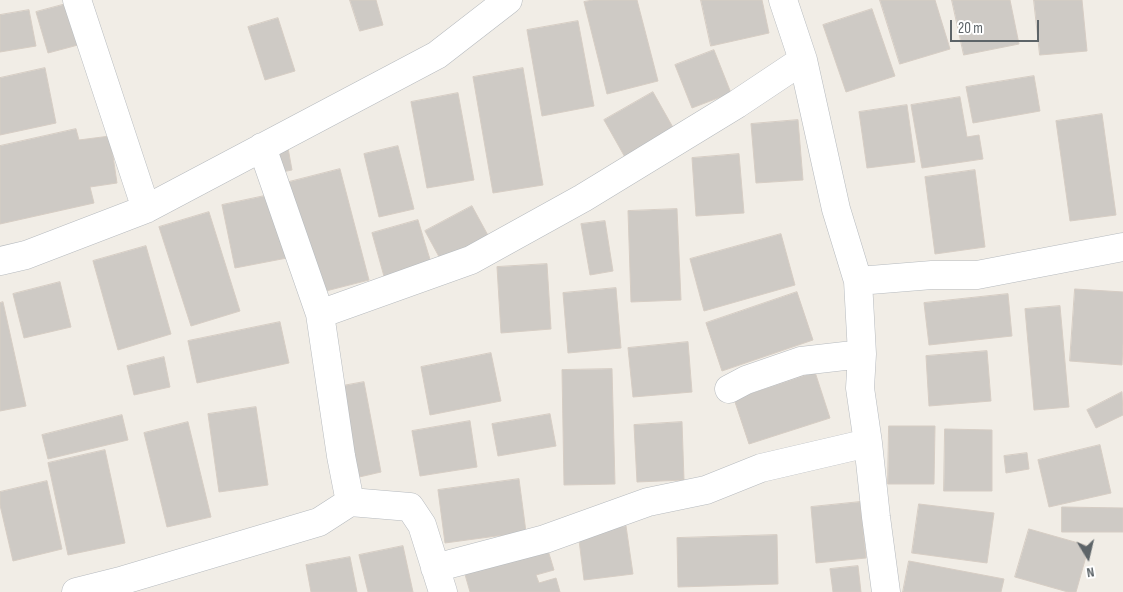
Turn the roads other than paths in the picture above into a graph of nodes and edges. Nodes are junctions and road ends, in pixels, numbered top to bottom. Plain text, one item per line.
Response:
1 (77, 0) edge
2 (508, 0) edge
3 (783, 0) edge
4 (803, 60) junction
5 (262, 147) junction
6 (146, 209) junction
7 (1123, 247) edge
8 (0, 261) edge
9 (858, 281) junction
10 (320, 314) junction
11 (862, 354) junction
12 (729, 389) dead end
13 (868, 443) junction
14 (350, 502) junction
15 (439, 580) edge
16 (76, 592) edge
17 (886, 592) edge

1 - 6 street
2 - 5 street
3 - 4 street
4 - 9 street
4 - 10 street
5 - 6 street
5 - 10 street
6 - 8 street
7 - 9 street
9 - 11 street
10 - 14 street
11 - 12 street
11 - 13 street
13 - 15 street
13 - 17 street
14 - 15 street
14 - 16 street

